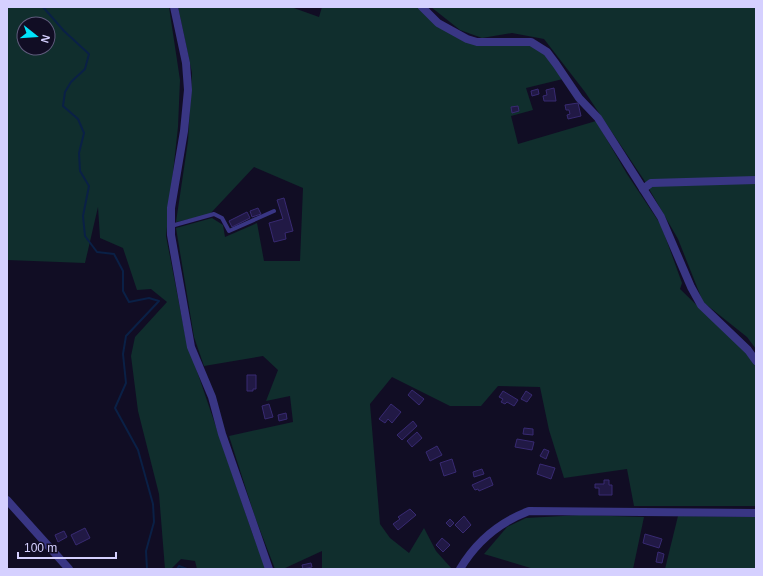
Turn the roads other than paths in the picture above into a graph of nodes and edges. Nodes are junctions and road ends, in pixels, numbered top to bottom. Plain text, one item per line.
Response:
1 (174, 7) edge
2 (422, 7) edge
3 (756, 180) edge
4 (643, 189) junction
5 (274, 211) dead end
6 (171, 226) junction
7 (756, 361) edge
8 (7, 500) edge
9 (756, 513) edge
10 (69, 569) edge
11 (269, 569) edge
12 (460, 569) edge

1 - 6 street
2 - 4 street
3 - 4 street
4 - 7 street
5 - 6 lane
6 - 11 street
8 - 10 street
9 - 12 street

